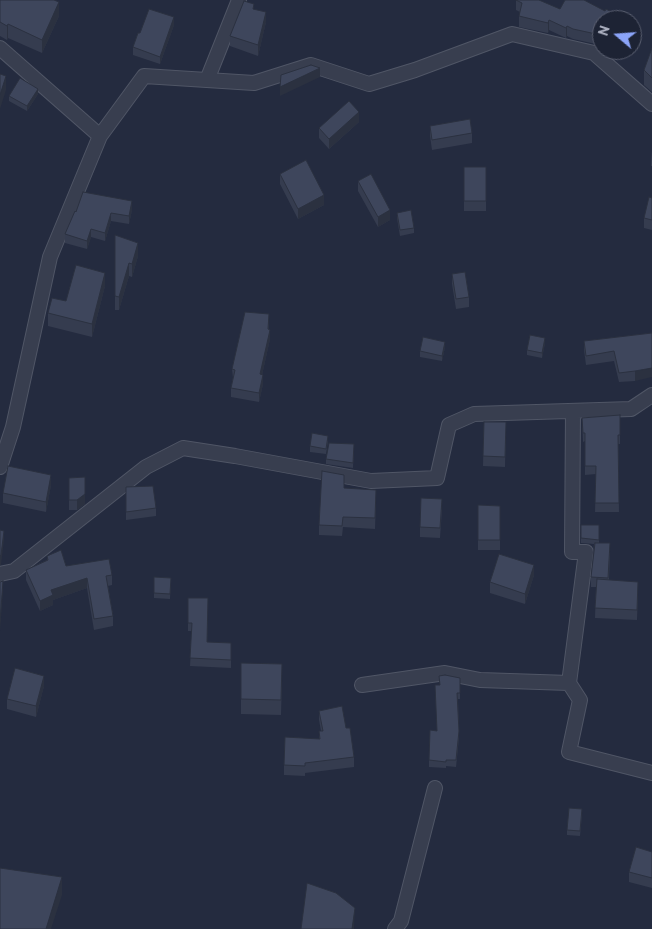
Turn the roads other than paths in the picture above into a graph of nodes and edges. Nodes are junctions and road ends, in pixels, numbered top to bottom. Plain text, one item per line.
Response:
1 (239, 0) edge
2 (0, 48) edge
3 (207, 80) junction
4 (652, 104) edge
5 (100, 136) junction
6 (652, 395) edge
7 (572, 411) junction
8 (0, 466) edge
9 (0, 574) edge
10 (568, 683) junction
11 (362, 685) dead end
12 (652, 773) edge
13 (435, 788) dead end
14 (395, 929) edge

1 - 3 street
2 - 5 street
3 - 4 street
3 - 5 street
5 - 8 street
6 - 7 street
7 - 9 street
7 - 10 street
10 - 11 street
10 - 12 street
13 - 14 street

